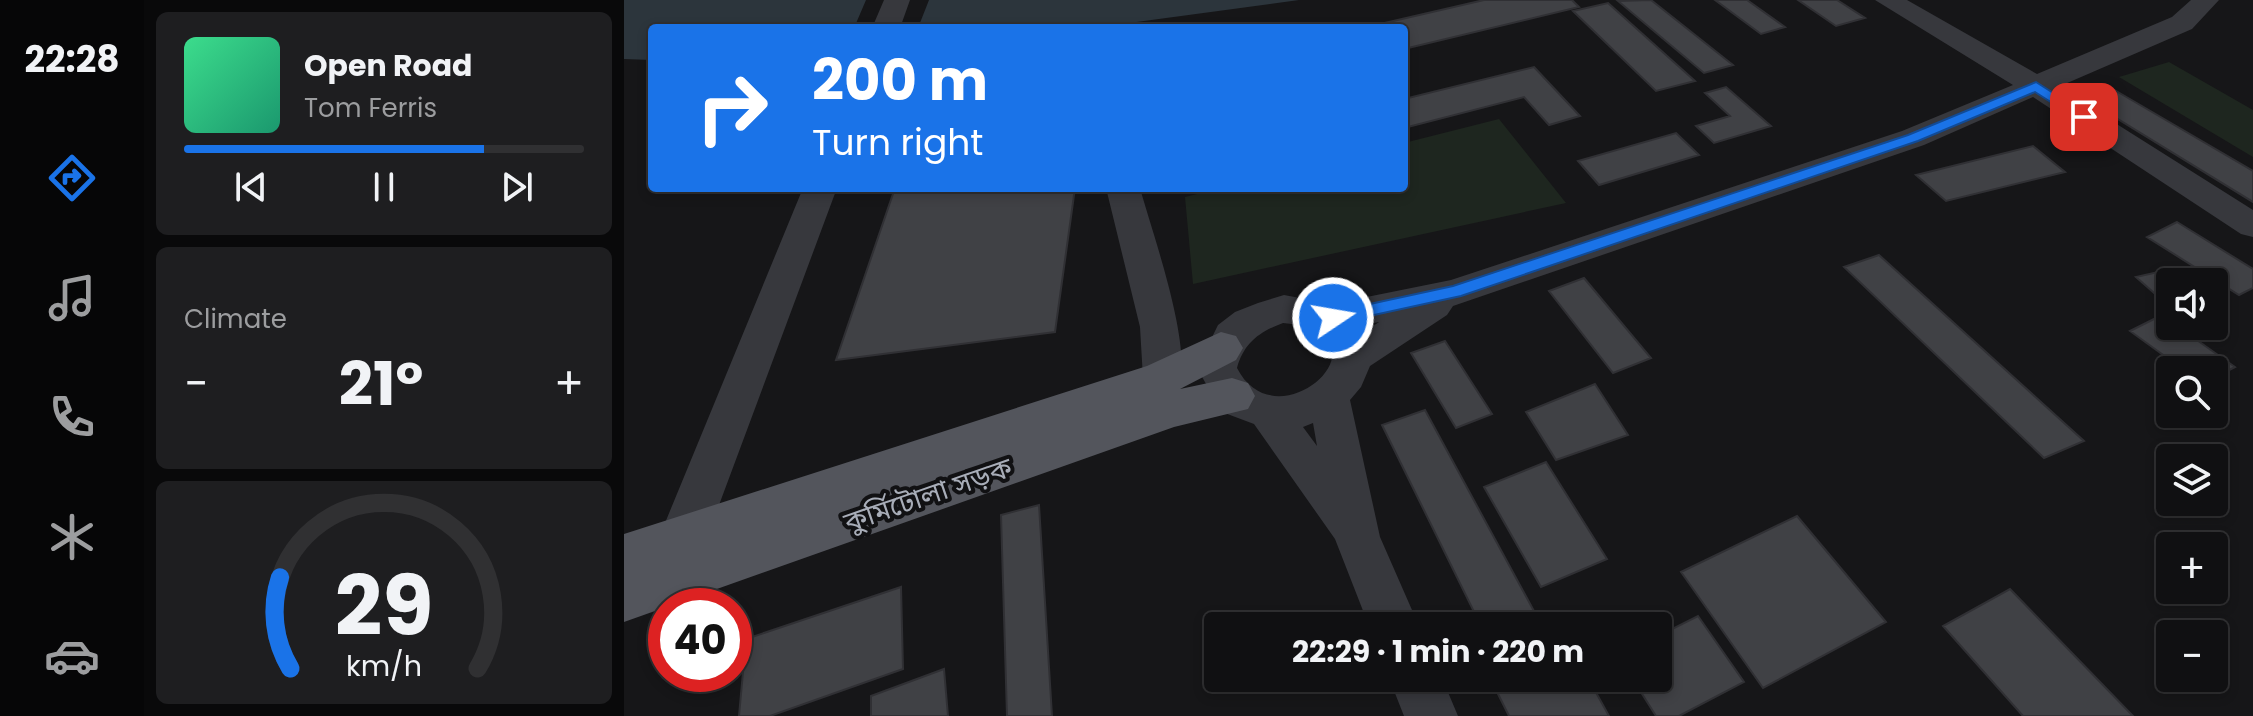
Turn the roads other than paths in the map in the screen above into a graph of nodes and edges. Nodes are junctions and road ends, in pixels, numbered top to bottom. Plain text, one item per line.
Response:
1 (897, 0) edge
2 (1888, 0) edge
3 (2206, 0) edge
4 (888, 24) edge
5 (2036, 86) junction
6 (818, 192) edge
7 (1124, 192) edge
8 (2253, 226) edge
9 (1455, 292) junction
10 (1333, 318) junction
11 (1221, 348) junction
12 (1356, 356) junction
13 (1163, 378) junction
14 (1329, 398) junction
15 (1251, 405) junction
16 (1357, 537) junction
17 (682, 540) junction
18 (624, 558) edge
19 (624, 597) edge
20 (1388, 612) edge
21 (1421, 692) edge
22 (1431, 716) edge

1 - 4 street
2 - 5 street
3 - 5 street
5 - 8 street
5 - 9 street
6 - 17 street
7 - 13 street
9 - 10 street
9 - 12 street
10 - 11 street
10 - 12 street
11 - 13 main road, কুর্মিটোলা সড়ক
11 - 15 street
12 - 14 street
13 - 17 main road, কুর্মিটোলা সড়ক
14 - 15 street
14 - 16 street
15 - 16 street
15 - 19 main road, কুর্মিটোলা সড়ক
16 - 20 street
17 - 18 main road, কুর্মিটোলা সড়ক
21 - 22 street

